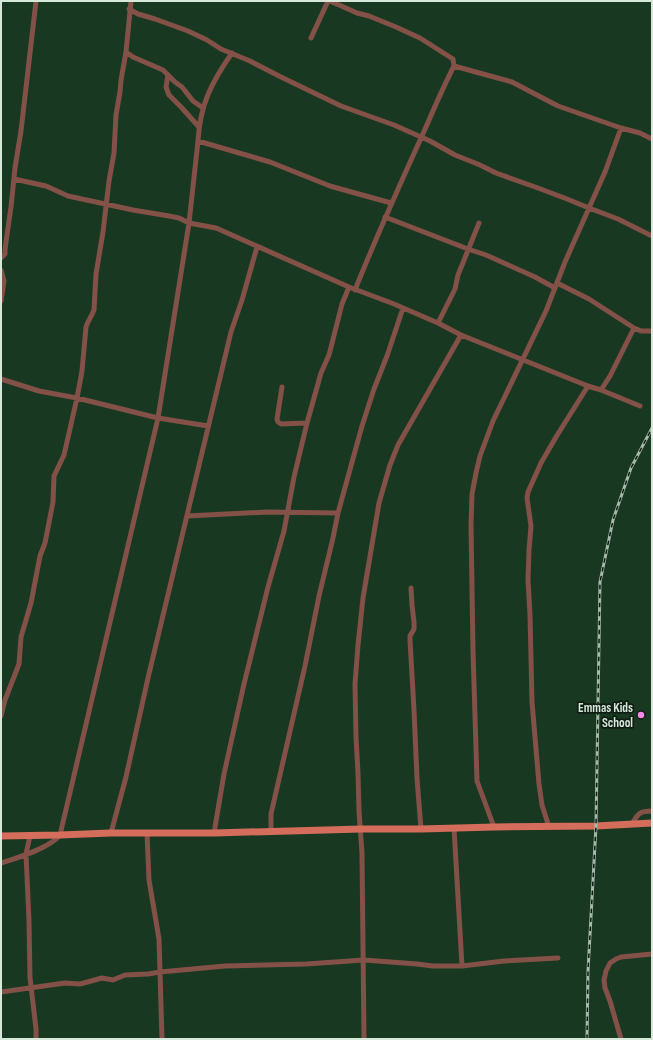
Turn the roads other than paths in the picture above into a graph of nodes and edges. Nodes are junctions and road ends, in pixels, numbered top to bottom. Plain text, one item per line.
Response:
1 (36, 1) edge
2 (131, 1) edge
3 (329, 1) edge
4 (129, 9) junction
5 (311, 38) dead end
6 (126, 52) junction
7 (232, 53) junction
8 (454, 66) junction
9 (168, 75) junction
10 (203, 108) junction
11 (199, 127) junction
12 (622, 128) junction
13 (421, 138) junction
14 (652, 139) edge
15 (198, 141) junction
16 (14, 179) junction
17 (106, 203) junction
18 (391, 203) junction
19 (589, 208) junction
20 (385, 217) junction
21 (189, 223) junction
22 (480, 223) dead end
23 (652, 236) edge
24 (257, 247) junction
25 (468, 249) junction
26 (1, 258) edge
27 (1, 270) edge
28 (556, 286) junction
29 (349, 287) junction
30 (355, 290) junction
31 (1, 301) edge
32 (403, 308) junction
33 (438, 323) junction
34 (634, 328) junction
35 (652, 331) edge
36 (461, 334) junction
37 (523, 359) junction
38 (1, 379) edge
39 (588, 386) junction
40 (282, 387) dead end
41 (601, 390) junction
42 (77, 398) junction
43 (640, 406) dead end
44 (158, 418) junction
45 (307, 423) junction
46 (208, 426) junction
47 (288, 512) junction
48 (338, 513) junction
49 (187, 516) junction
50 (411, 588) dead end
51 (1, 716) edge
52 (652, 811) edge
53 (652, 823) edge
54 (632, 824) junction
55 (494, 827) junction
56 (549, 827) junction
57 (454, 828) junction
58 (361, 829) junction
59 (421, 829) junction
60 (271, 831) junction
61 (111, 833) junction
62 (147, 833) junction
63 (214, 833) junction
64 (1, 836) edge
65 (30, 836) junction
66 (60, 836) junction
67 (26, 854) junction
68 (1, 863) edge
69 (652, 954) edge
70 (558, 958) dead end
71 (364, 960) junction
72 (462, 966) junction
73 (160, 972) junction
74 (31, 988) junction
75 (1, 992) edge
76 (36, 1039) edge
77 (162, 1039) edge
78 (364, 1039) edge
79 (621, 1039) edge

1 - 16 street
2 - 4 street
3 - 5 street
3 - 8 street
4 - 6 street
4 - 7 street
6 - 9 street
6 - 17 street
7 - 10 street
7 - 13 street
8 - 12 street
8 - 13 street
9 - 10 street
9 - 11 street
10 - 11 street
11 - 15 street
12 - 14 street
12 - 19 street
13 - 18 street
13 - 19 street
15 - 18 street
15 - 21 street
16 - 17 street
16 - 26 street
17 - 21 street
17 - 42 street
18 - 20 street
19 - 23 street
19 - 28 street
20 - 25 street
20 - 30 street
21 - 24 street
21 - 44 street
22 - 25 street
24 - 29 street
24 - 46 street
25 - 28 street
25 - 33 street
27 - 31 street
28 - 34 street
28 - 37 street
29 - 30 street
29 - 45 street
30 - 32 street
32 - 33 street
32 - 48 street
33 - 36 street
34 - 35 street
34 - 41 street
36 - 37 street
36 - 58 street
37 - 39 street
37 - 55 street
38 - 42 street
39 - 41 street
39 - 56 street
40 - 45 street
41 - 43 street
42 - 44 street
42 - 51 street
44 - 46 street
44 - 66 street
45 - 47 street
46 - 49 street
47 - 48 street
47 - 49 street
47 - 63 street
48 - 60 street
49 - 61 street
50 - 59 street
52 - 54 street
53 - 54 main road
54 - 56 main road
55 - 56 main road
55 - 57 main road
57 - 59 main road
57 - 72 street
58 - 59 main road
58 - 60 main road
58 - 71 street
60 - 63 main road
61 - 62 main road
61 - 66 main road
62 - 63 main road
62 - 73 street
64 - 65 main road
65 - 66 main road
65 - 67 street
66 - 67 street
67 - 68 street
67 - 74 street
69 - 79 street
70 - 72 street
71 - 72 street
71 - 73 street
71 - 78 street
73 - 74 street
73 - 77 street
74 - 75 street
74 - 76 street

